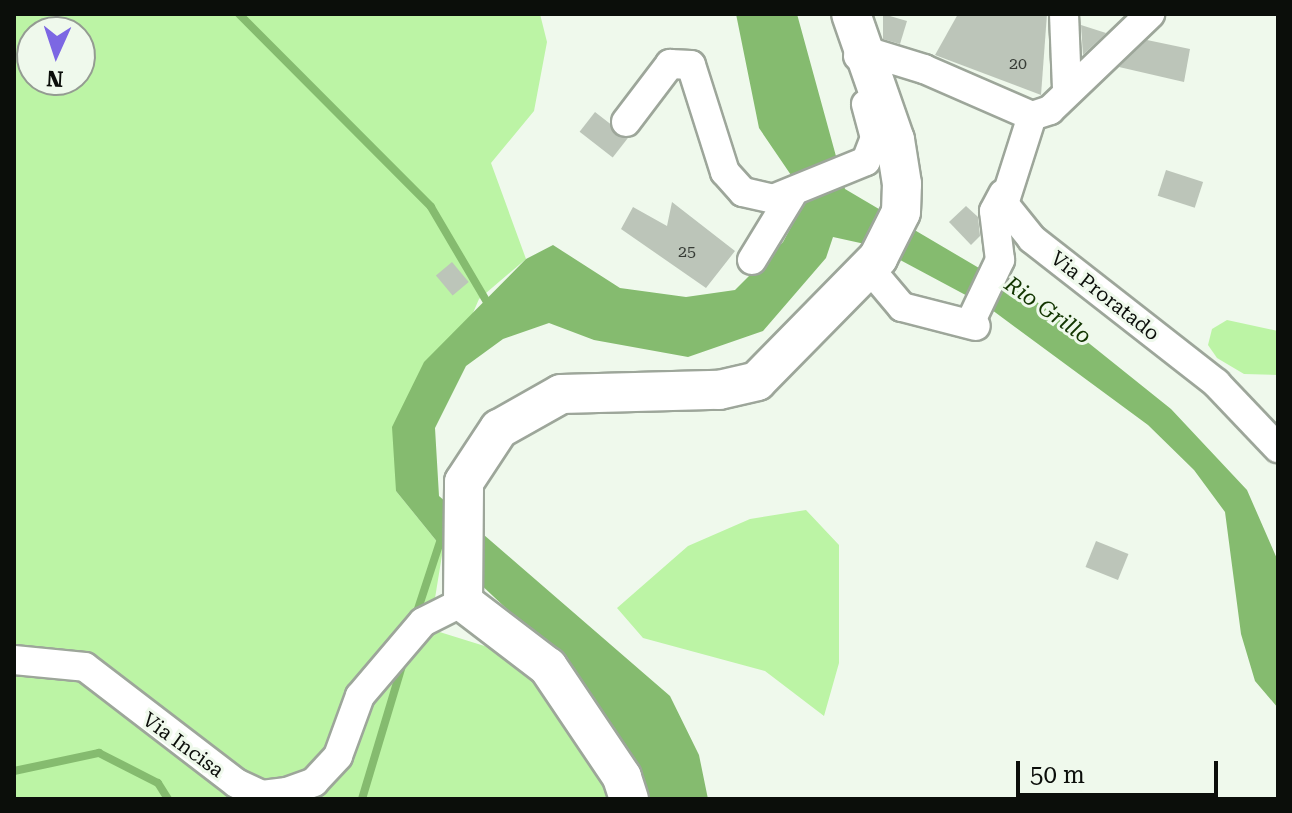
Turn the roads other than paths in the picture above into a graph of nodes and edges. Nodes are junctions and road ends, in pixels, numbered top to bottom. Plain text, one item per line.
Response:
1 (1064, 14) edge
2 (1150, 14) edge
3 (855, 31) edge
4 (1067, 90) junction
5 (1032, 116) junction
6 (626, 122) dead end
7 (1003, 194) junction
8 (791, 196) junction
9 (752, 260) dead end
10 (873, 263) junction
11 (1278, 448) edge
12 (463, 590) junction
13 (14, 660) edge
14 (629, 799) edge

1 - 4 street
2 - 4 street
3 - 5 street
3 - 8 street
3 - 10 street
4 - 5 street
5 - 7 street
6 - 8 street
7 - 10 street
7 - 11 street, Via Proratado
8 - 9 street
10 - 12 street
12 - 13 street, Via Incisa
12 - 14 street

